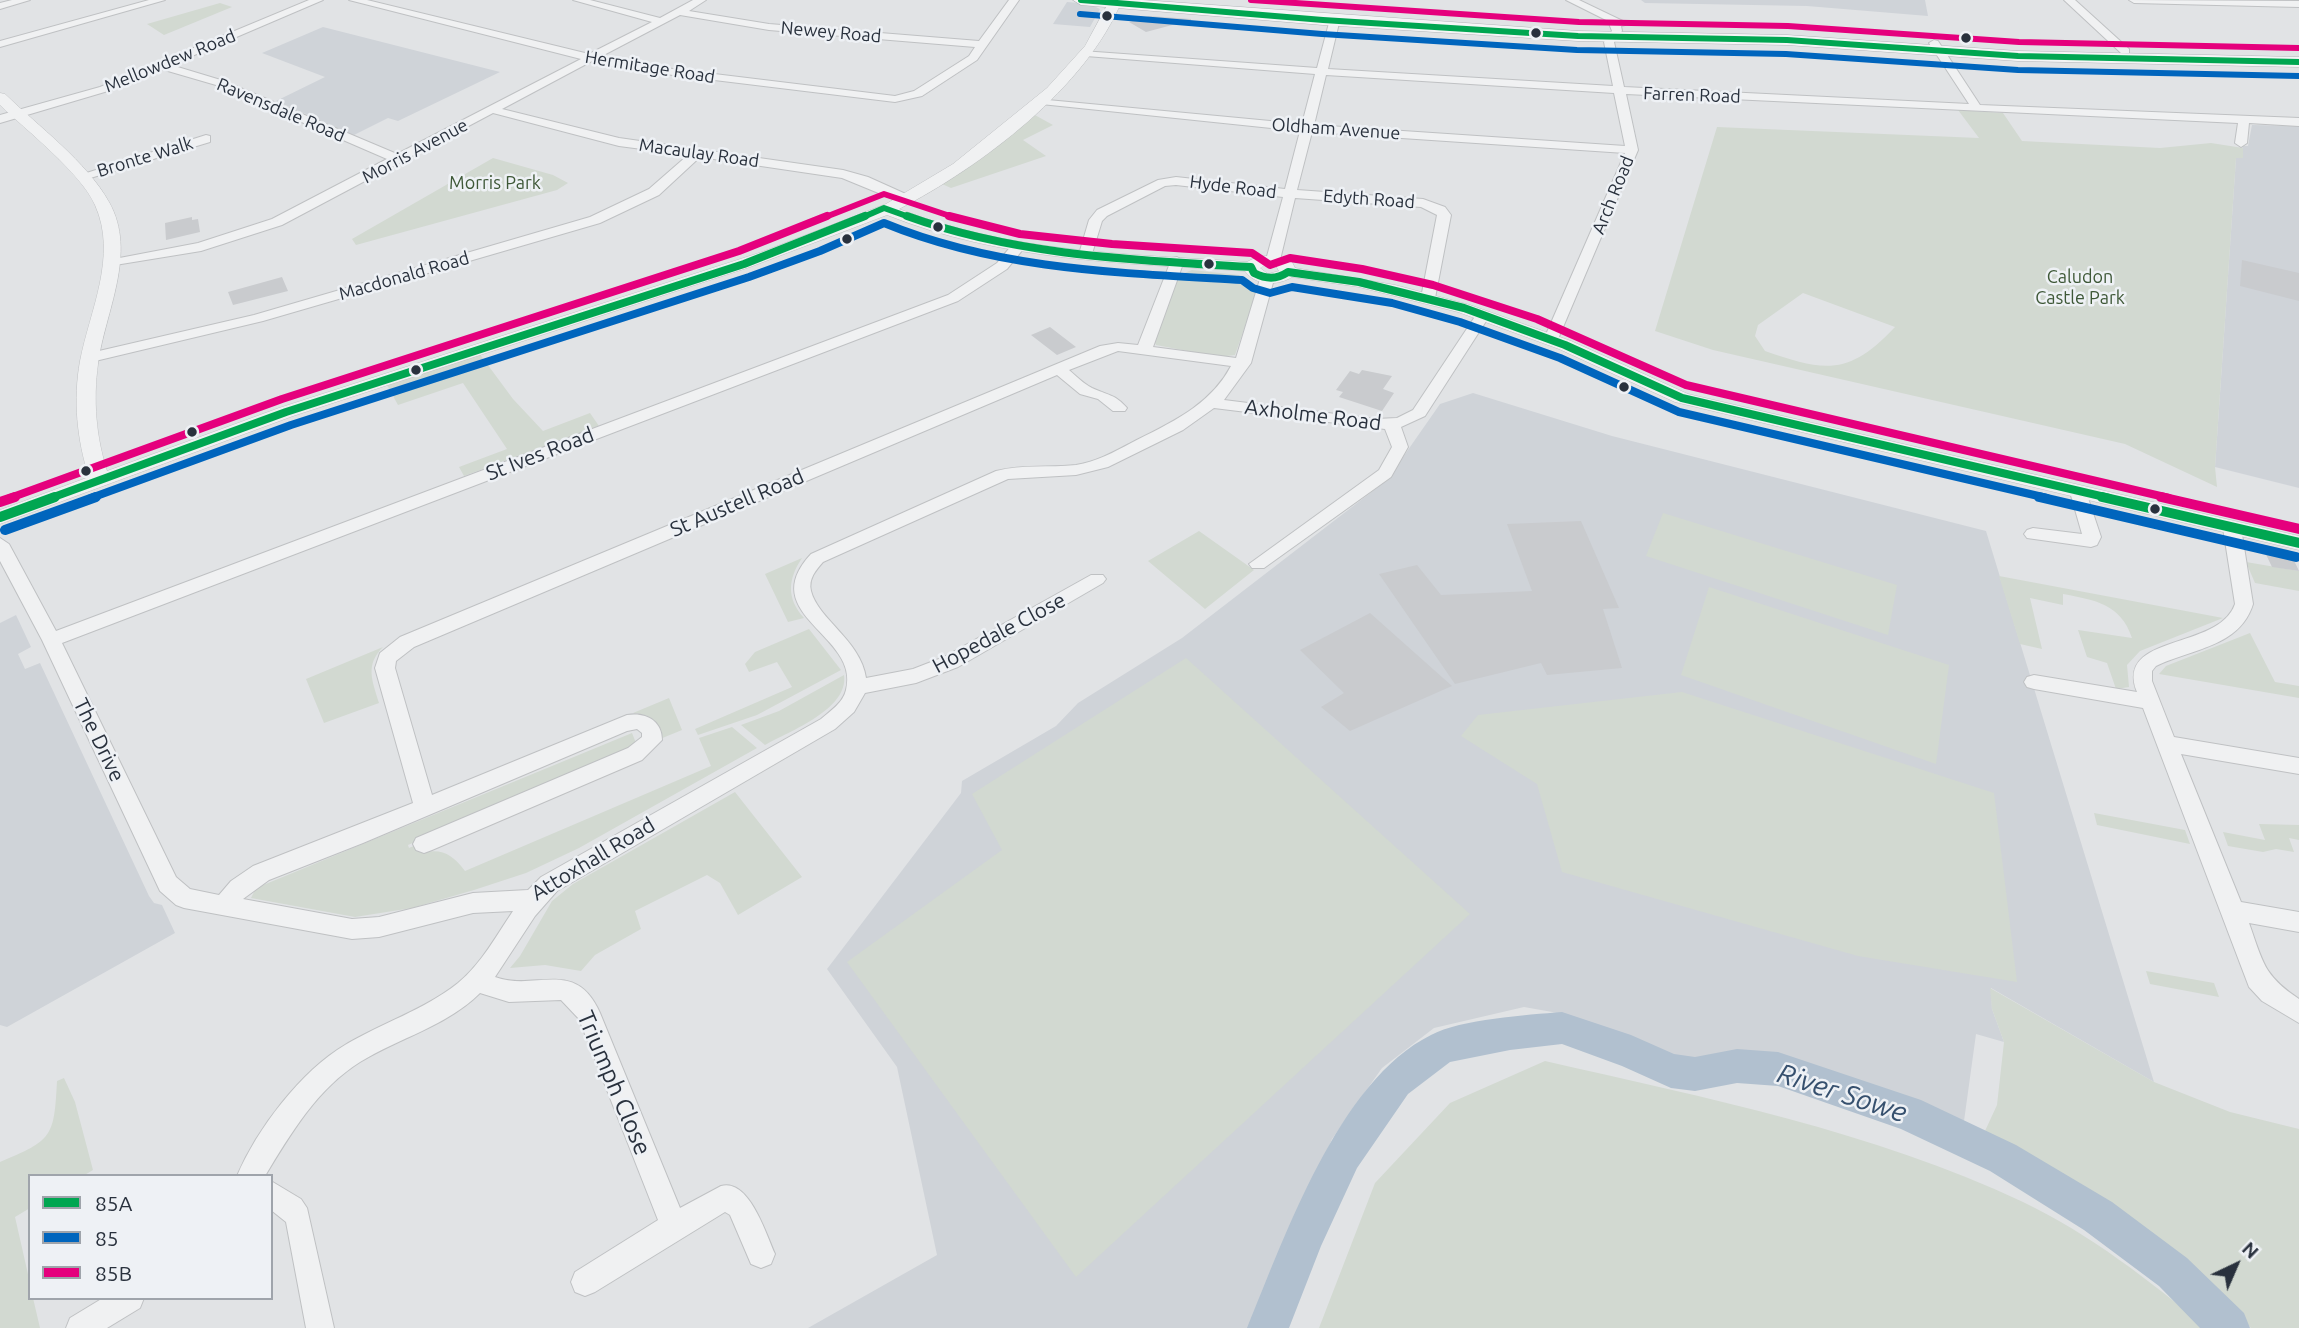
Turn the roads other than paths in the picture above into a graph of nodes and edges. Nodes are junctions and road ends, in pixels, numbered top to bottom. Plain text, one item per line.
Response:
1 (25, 0) edge
2 (160, 0) edge
3 (318, 0) edge
4 (354, 0) edge
5 (578, 0) edge
6 (701, 0) edge
7 (1014, 0) edge
8 (1081, 0) edge
9 (1150, 0) edge
10 (1571, 0) edge
11 (2068, 0) edge
12 (2134, 0) edge
13 (1116, 1) edge
14 (2275, 1) edge
15 (2299, 4) edge
16 (0, 6) edge
17 (678, 12) junction
18 (1335, 20) junction
19 (661, 22) junction
20 (1618, 33) junction
21 (0, 44) edge
22 (984, 45) junction
23 (1936, 47) junction
24 (2124, 51) junction
25 (1086, 53) junction
26 (2299, 55) edge
27 (590, 59) junction
28 (2216, 60) junction
29 (2299, 62) edge
30 (161, 66) junction
31 (1321, 74) junction
32 (1620, 92) junction
33 (0, 97) edge
34 (1041, 101) junction
35 (1978, 108) junction
36 (494, 110) junction
37 (19, 114) junction
38 (0, 119) edge
39 (2244, 120) junction
40 (2299, 122) edge
41 (1306, 128) junction
42 (2241, 143) dead end
43 (220, 146) dead end
44 (1632, 150) junction
45 (699, 152) junction
46 (399, 160) junction
47 (83, 176) junction
48 (1290, 194) junction
49 (903, 198) junction
50 (884, 208) junction
51 (1017, 248) junction
52 (1086, 254) junction
53 (1177, 261) junction
54 (114, 263) junction
55 (1281, 266) junction
56 (1251, 267) junction
57 (1267, 279) junction
58 (1428, 298) junction
59 (1483, 315) junction
60 (1551, 340) junction
61 (1144, 350) junction
62 (90, 357) junction
63 (1243, 363) junction
64 (1059, 369) junction
65 (1212, 403) junction
66 (1119, 408) dead end
67 (1392, 425) junction
68 (100, 479) junction
69 (2078, 492) junction
70 (0, 517) edge
71 (2232, 528) junction
72 (2033, 534) dead end
73 (2299, 543) edge
74 (0, 544) edge
75 (1258, 564) dead end
76 (1097, 579) dead end
77 (51, 640) junction
78 (2034, 682) dead end
79 (858, 687) junction
80 (2151, 702) junction
81 (2168, 744) junction
82 (2299, 766) edge
83 (425, 807) junction
84 (424, 844) dead end
85 (532, 900) junction
86 (222, 907) junction
87 (2233, 911) junction
88 (2299, 922) edge
89 (478, 980) junction
90 (2299, 1012) edge
91 (251, 1174) edge
92 (273, 1195) edge
93 (674, 1226) junction
94 (761, 1254) dead end
95 (584, 1282) dead end
96 (127, 1300) edge
97 (80, 1328) edge
98 (320, 1328) edge

1 - 16 street
2 - 21 street
3 - 30 street, Mellowdew Road
4 - 27 street, Hermitage Road
5 - 19 street
6 - 17 street, Morris Avenue
7 - 22 street
8 - 13 highway
9 - 18 highway
10 - 20 street
11 - 24 street
12 - 14 street
13 - 18 highway
13 - 25 street
14 - 15 street
17 - 19 street, Morris Avenue
17 - 22 street, Newey Road
18 - 20 highway
18 - 31 street
19 - 27 street, Morris Avenue
20 - 23 highway
20 - 32 street, Arch Road
22 - 27 street, Hermitage Road
23 - 24 highway
23 - 28 highway
23 - 35 street
24 - 26 highway
24 - 28 highway
25 - 31 street, Farren Road
25 - 34 street
27 - 36 street, Morris Avenue
28 - 29 highway
30 - 37 street, Mellowdew Road
30 - 46 street, Ravensdale Road
31 - 32 street, Farren Road
31 - 41 street
32 - 35 street, Farren Road
32 - 44 street, Arch Road
33 - 37 street
34 - 41 street, Oldham Avenue
34 - 49 street
35 - 39 street, Farren Road
36 - 45 street, Macaulay Road
36 - 46 street, Morris Avenue
37 - 38 street, Mellowdew Road
37 - 47 street
39 - 40 street, Farren Road
39 - 42 street
41 - 44 street, Oldham Avenue
41 - 48 street
43 - 47 street, Bronte Walk
44 - 60 street, Arch Road
45 - 49 street, Macaulay Road
45 - 62 street, Macdonald Road
46 - 54 street, Morris Avenue
47 - 54 street
48 - 52 street, Hyde Road
48 - 55 street
48 - 58 street, Edyth Road
49 - 50 street
50 - 51 street
50 - 68 street
51 - 52 street
51 - 77 street, St Ives Road
52 - 53 street
53 - 56 street
53 - 61 street
54 - 62 street
55 - 56 street
55 - 57 street
55 - 58 street
56 - 57 street
57 - 63 street
58 - 59 street
59 - 60 street
59 - 67 street, Axholme Road
60 - 69 street
61 - 63 street, St Austell Road
61 - 64 street, St Austell Road
62 - 68 street
63 - 65 street
64 - 66 street
64 - 83 street, St Austell Road
65 - 67 street, Axholme Road
65 - 79 street
67 - 75 street
68 - 70 street
69 - 71 street
69 - 72 street
71 - 73 street
71 - 80 street
74 - 77 street, The Drive
76 - 79 street, Hopedale Close
77 - 86 street, The Drive
78 - 80 street
79 - 85 street, Attoxhall Road
80 - 81 street
81 - 82 street
81 - 87 street
83 - 84 street
83 - 86 street
85 - 86 street, Attoxhall Road
85 - 89 street
87 - 88 street
87 - 90 street
89 - 91 street
89 - 93 street, Triumph Close
92 - 98 street
93 - 94 street
93 - 95 street
96 - 97 street

